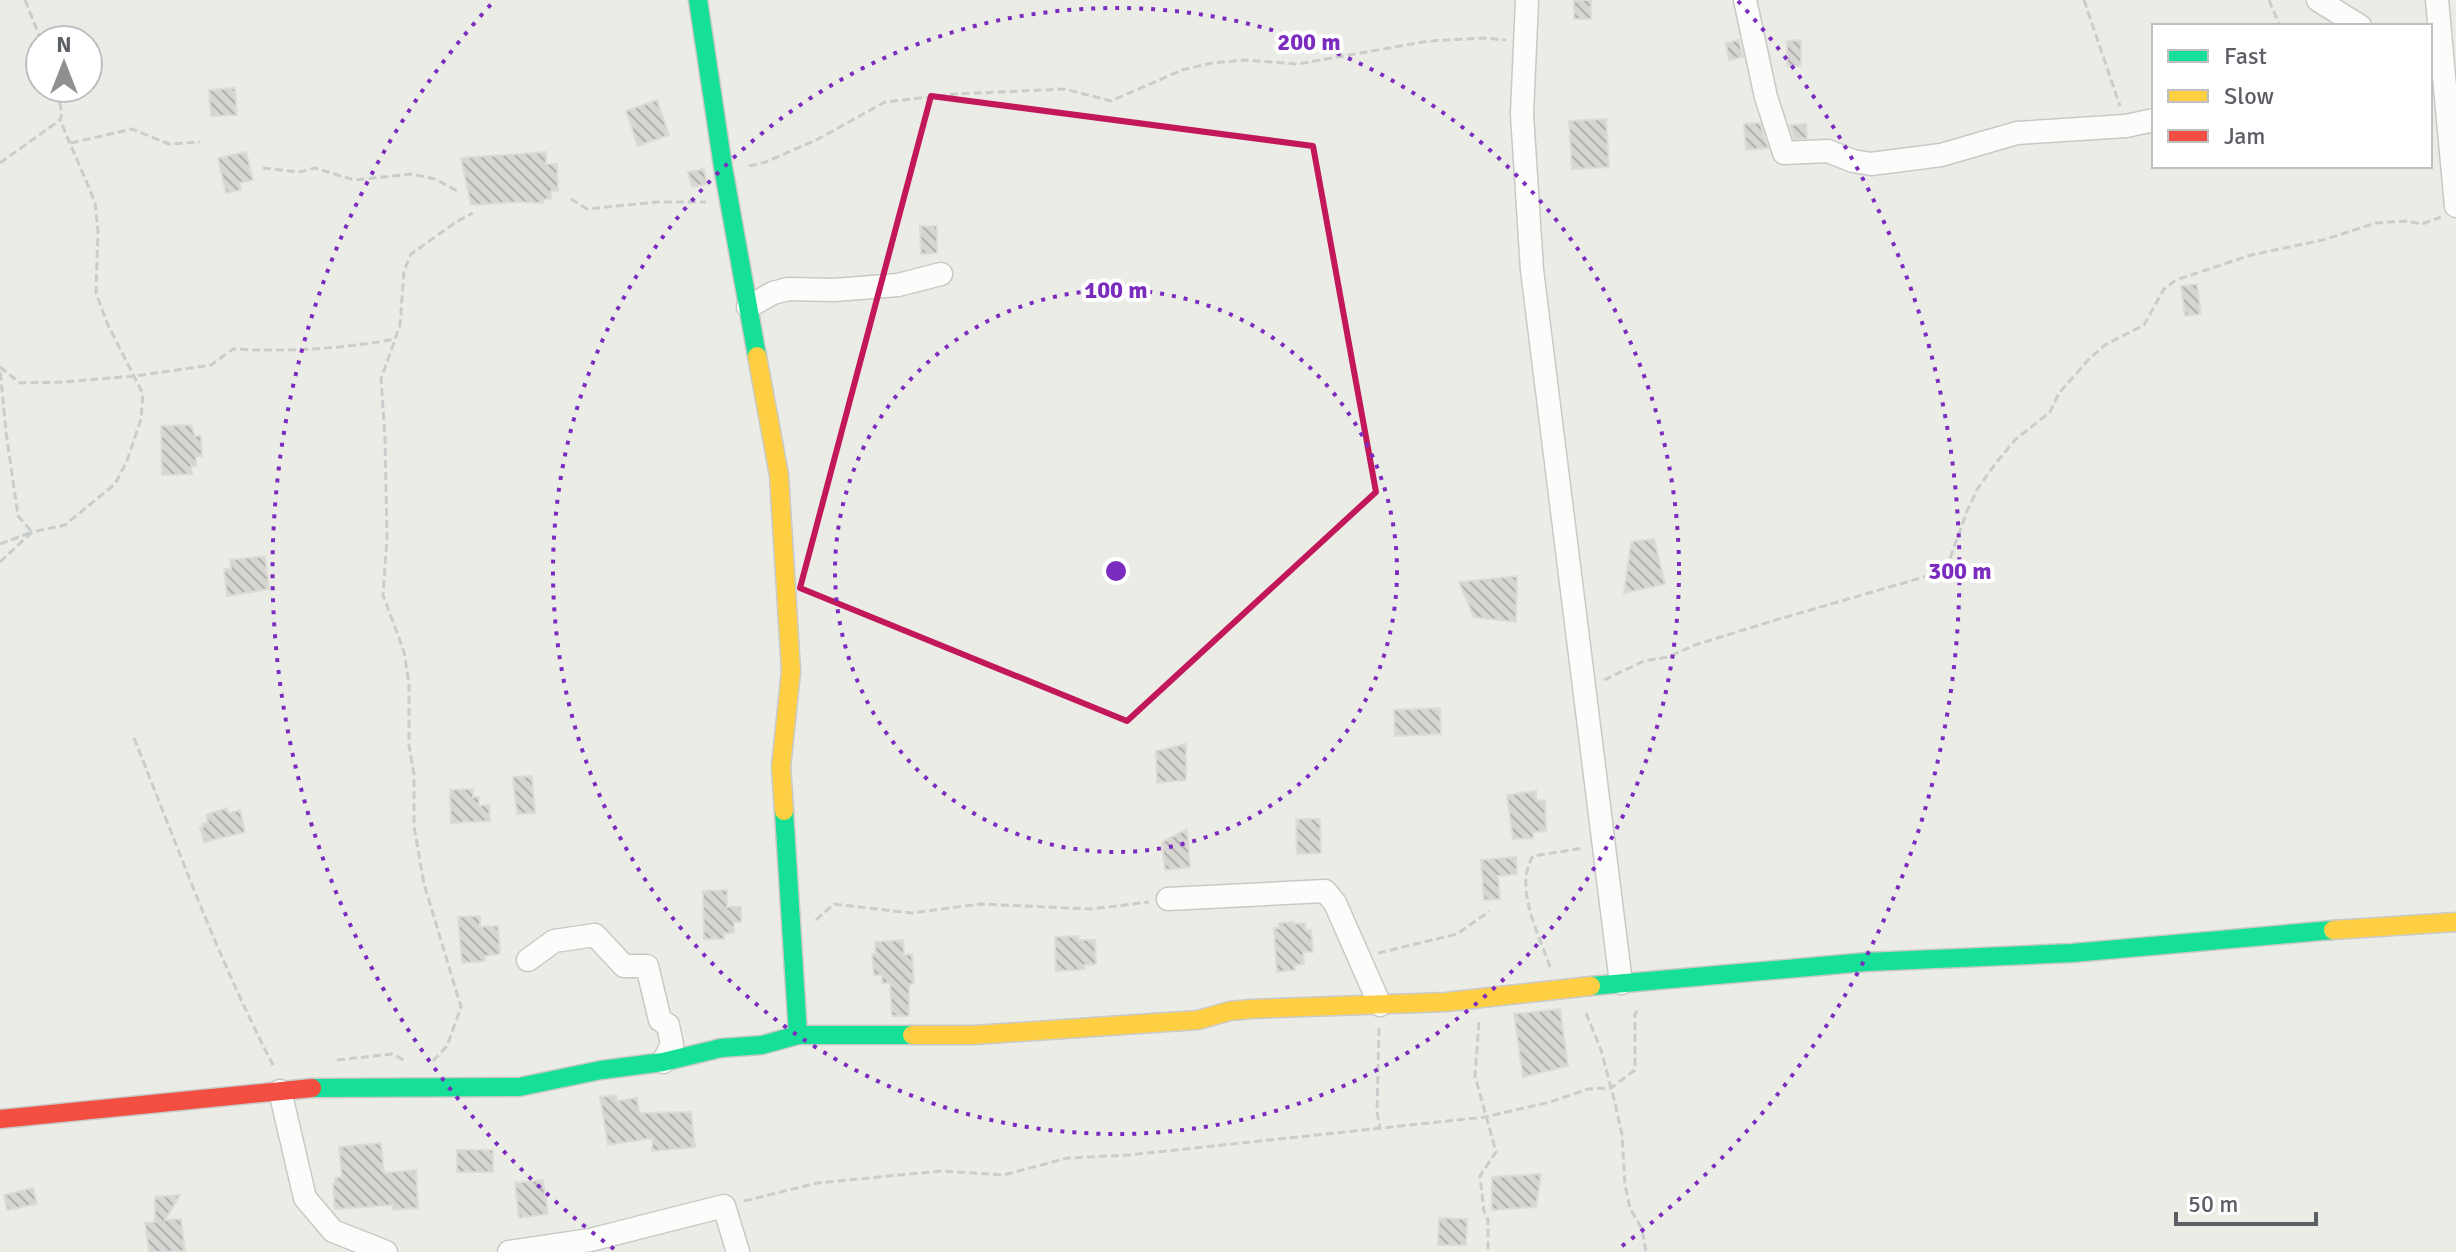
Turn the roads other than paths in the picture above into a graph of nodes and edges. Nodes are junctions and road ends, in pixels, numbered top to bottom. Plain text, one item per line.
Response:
1 (698, 0) edge
2 (1527, 0) edge
3 (1745, 0) edge
4 (2318, 0) edge
5 (2437, 0) edge
6 (2357, 24) edge
7 (2442, 43) edge
8 (2152, 120) edge
9 (2449, 211) edge
10 (941, 274) dead end
11 (748, 307) junction
12 (1168, 899) road end
13 (2456, 922) edge
14 (528, 960) dead end
15 (1621, 983) junction
16 (1380, 1005) junction
17 (798, 1035) junction
18 (663, 1062) junction
19 (280, 1091) junction
20 (0, 1119) edge
21 (386, 1252) edge
22 (509, 1252) edge
23 (738, 1252) edge

1 - 11 street
2 - 15 street
3 - 8 street
4 - 6 street
5 - 7 street
7 - 9 street
10 - 11 street
11 - 17 street
12 - 16 street
13 - 15 street
14 - 18 street
15 - 16 street
16 - 17 street
17 - 18 street
18 - 19 street
19 - 20 street
19 - 21 street
22 - 23 street

